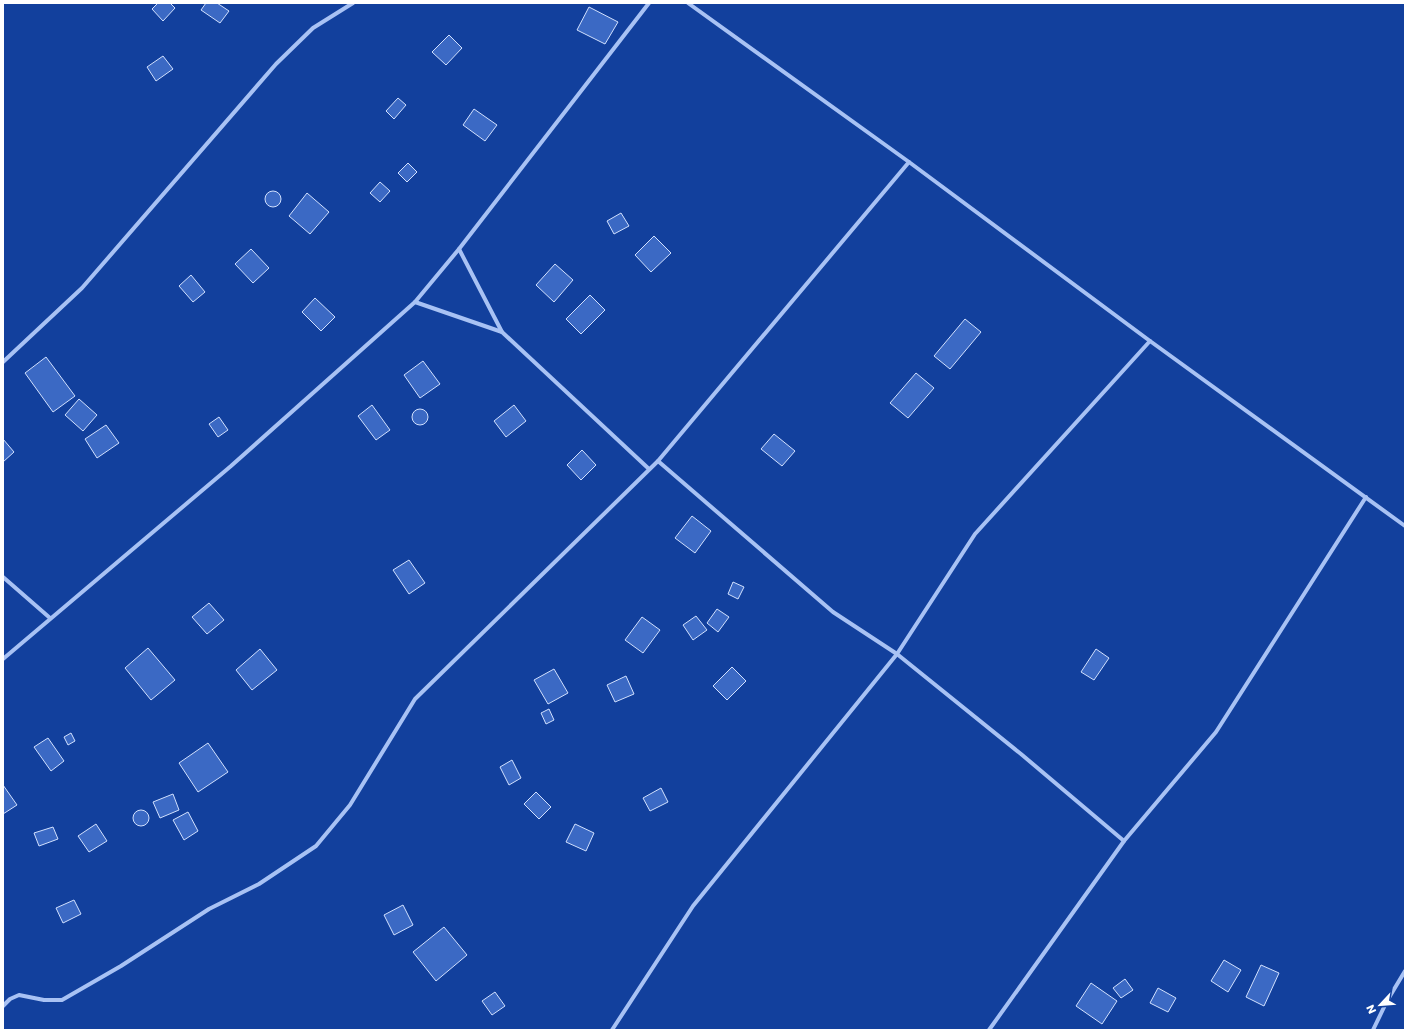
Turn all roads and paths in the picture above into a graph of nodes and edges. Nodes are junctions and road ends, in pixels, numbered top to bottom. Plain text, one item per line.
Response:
1 (353, 3) edge
2 (649, 3) edge
3 (688, 3) edge
4 (908, 162) junction
5 (459, 249) junction
6 (415, 302) junction
7 (502, 332) junction
8 (1150, 341) junction
9 (3, 362) edge
10 (658, 461) junction
11 (649, 469) junction
12 (1366, 498) junction
13 (1405, 526) edge
14 (3, 577) edge
15 (50, 618) junction
16 (897, 654) junction
17 (3, 659) edge
18 (1124, 841) junction
19 (1405, 971) edge
20 (3, 1006) edge
21 (612, 1030) edge
22 (989, 1030) edge
23 (1373, 1030) edge

1 - 9 street
2 - 5 street
3 - 4 street
4 - 8 street
4 - 10 street
5 - 6 street
5 - 7 street
6 - 7 street
6 - 15 street
7 - 11 street
8 - 12 street
8 - 16 street
10 - 11 street
10 - 16 street
11 - 20 street
12 - 13 street
12 - 18 street
14 - 15 street
15 - 17 street
16 - 18 street
16 - 21 street
18 - 22 street
19 - 23 street

